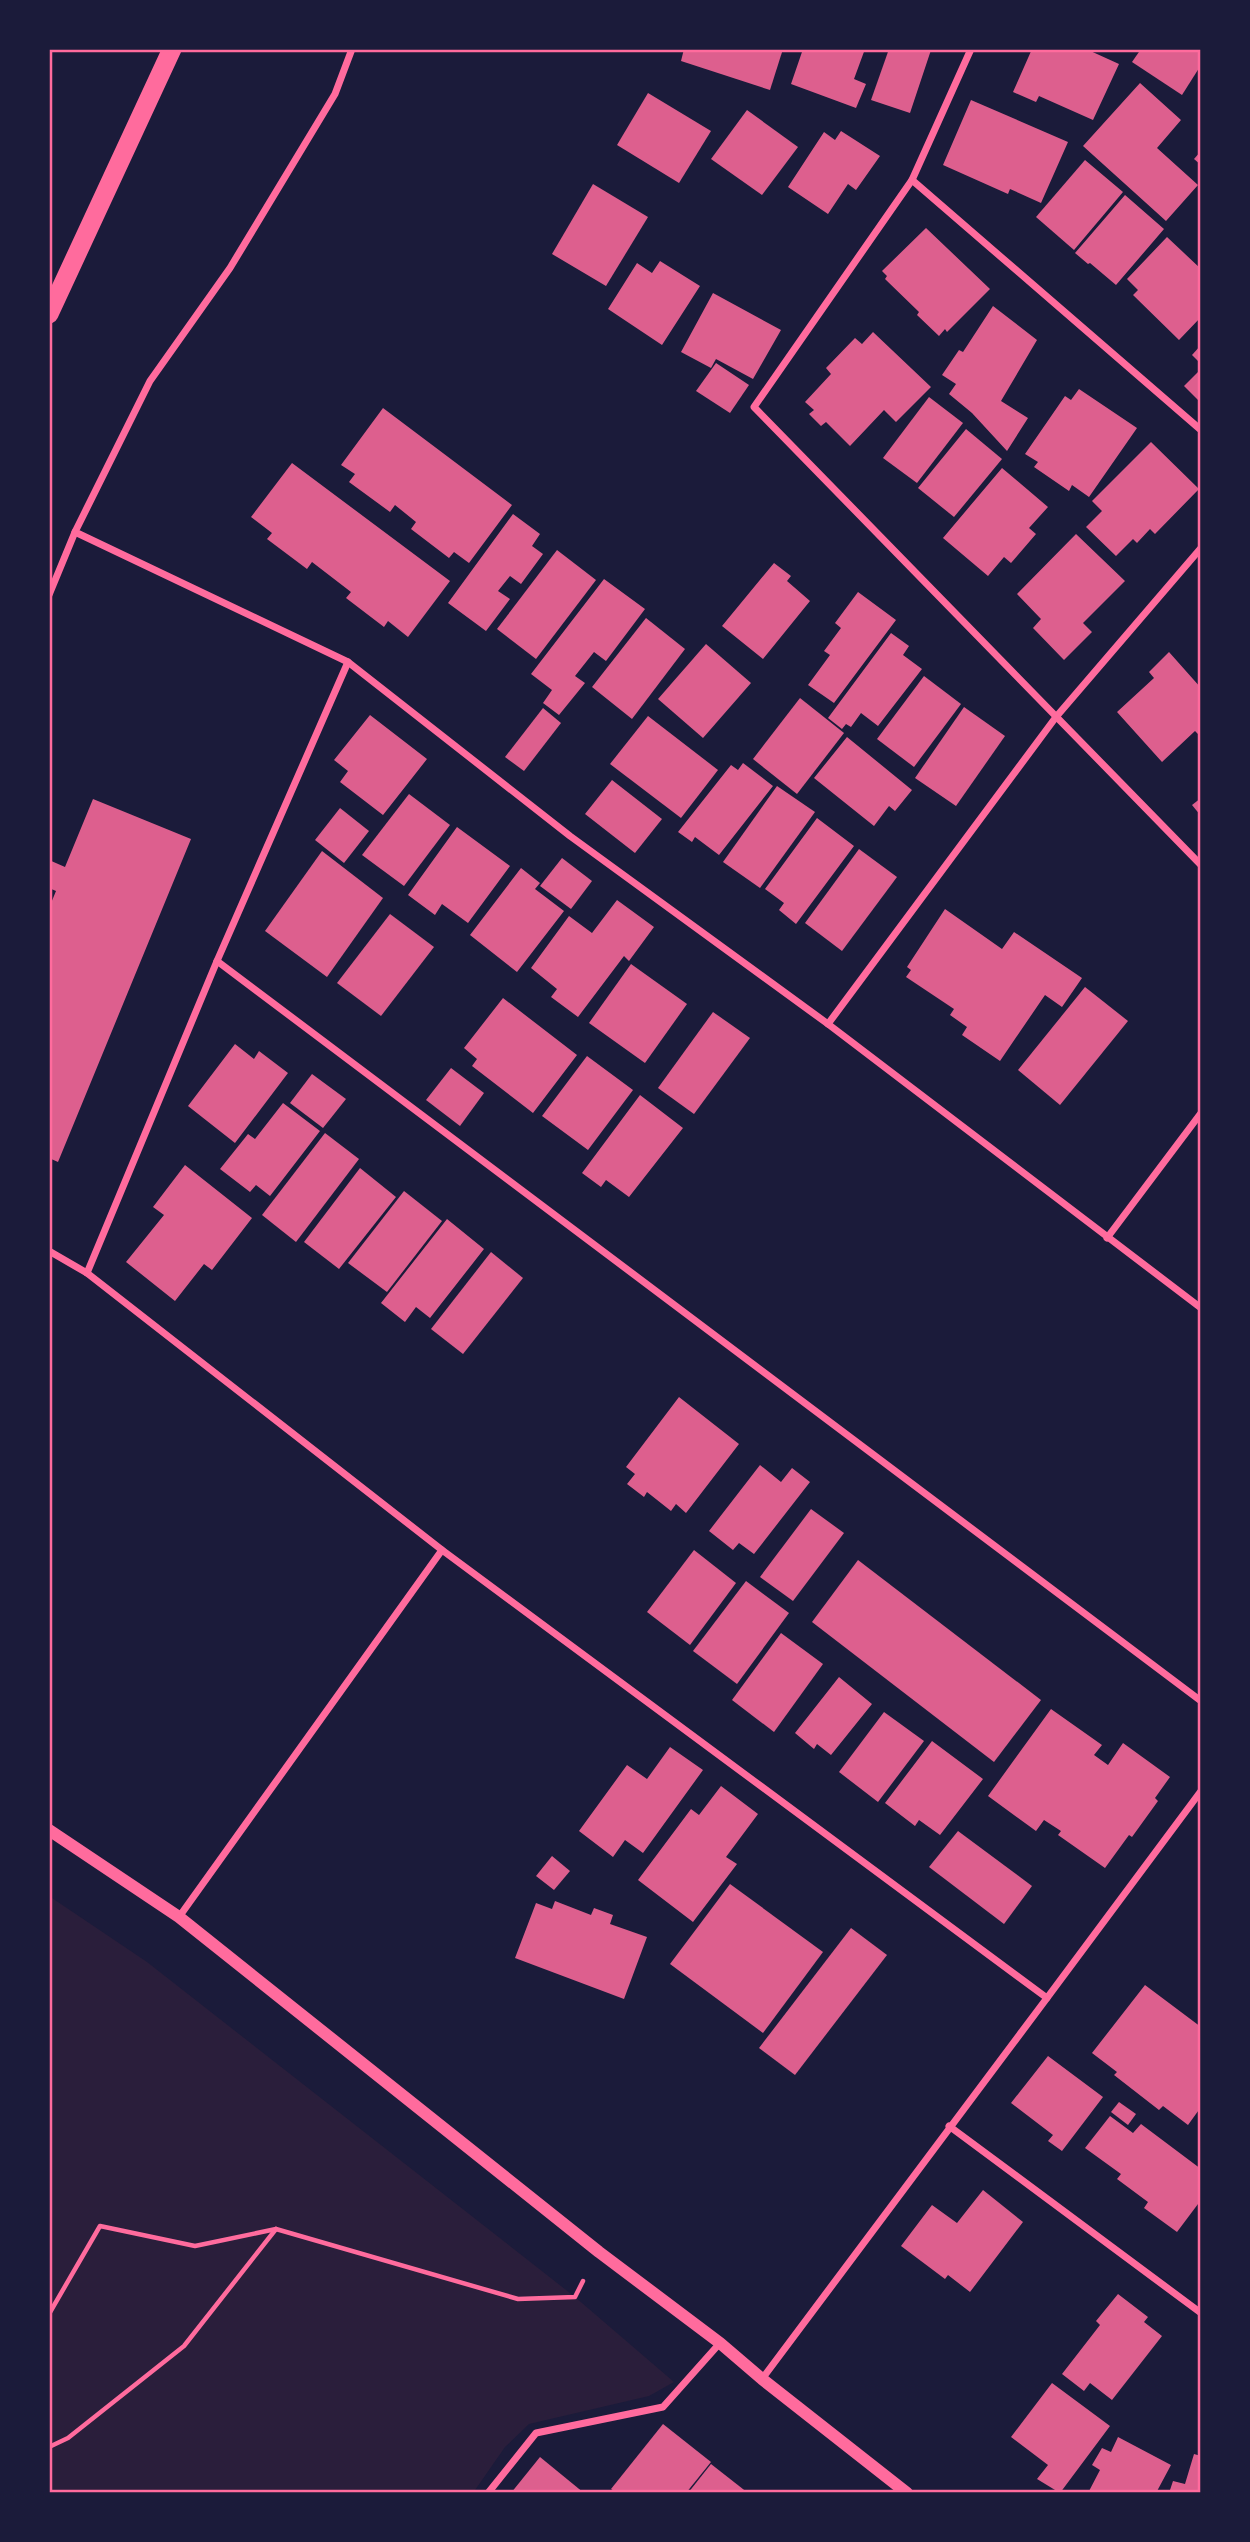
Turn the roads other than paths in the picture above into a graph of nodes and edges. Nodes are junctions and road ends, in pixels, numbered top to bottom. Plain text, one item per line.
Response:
1 (172, 49) edge
2 (352, 49) edge
3 (971, 49) edge
4 (912, 180) junction
5 (49, 314) edge
6 (1201, 430) edge
7 (75, 532) junction
8 (1201, 548) edge
9 (49, 595) edge
10 (348, 662) junction
11 (1056, 717) junction
12 (1201, 864) edge
13 (217, 961) junction
14 (828, 1024) junction
15 (1201, 1113) edge
16 (1107, 1237) junction
17 (49, 1251) edge
18 (87, 1273) junction
19 (1201, 1308) edge
20 (442, 1550) junction
21 (1201, 1701) edge
22 (1201, 1791) edge
23 (49, 1830) edge
24 (179, 1917) junction
25 (1047, 1998) junction
26 (949, 2126) junction
27 (1201, 2313) edge
28 (720, 2343) junction
29 (762, 2379) junction
30 (488, 2493) edge
31 (907, 2493) edge

1 - 5 highway
2 - 7 street
3 - 4 street
4 - 6 street
4 - 11 street
7 - 9 street
7 - 10 street
8 - 11 street
10 - 13 street
10 - 14 street
11 - 12 street
11 - 14 street
13 - 18 street
13 - 21 street
14 - 16 street
15 - 16 street
16 - 19 street
17 - 18 street
18 - 20 street
20 - 24 street
20 - 25 street
22 - 25 street
23 - 24 street
24 - 28 street
25 - 26 street
26 - 27 street
26 - 29 street
28 - 29 street
28 - 30 street
29 - 31 street

